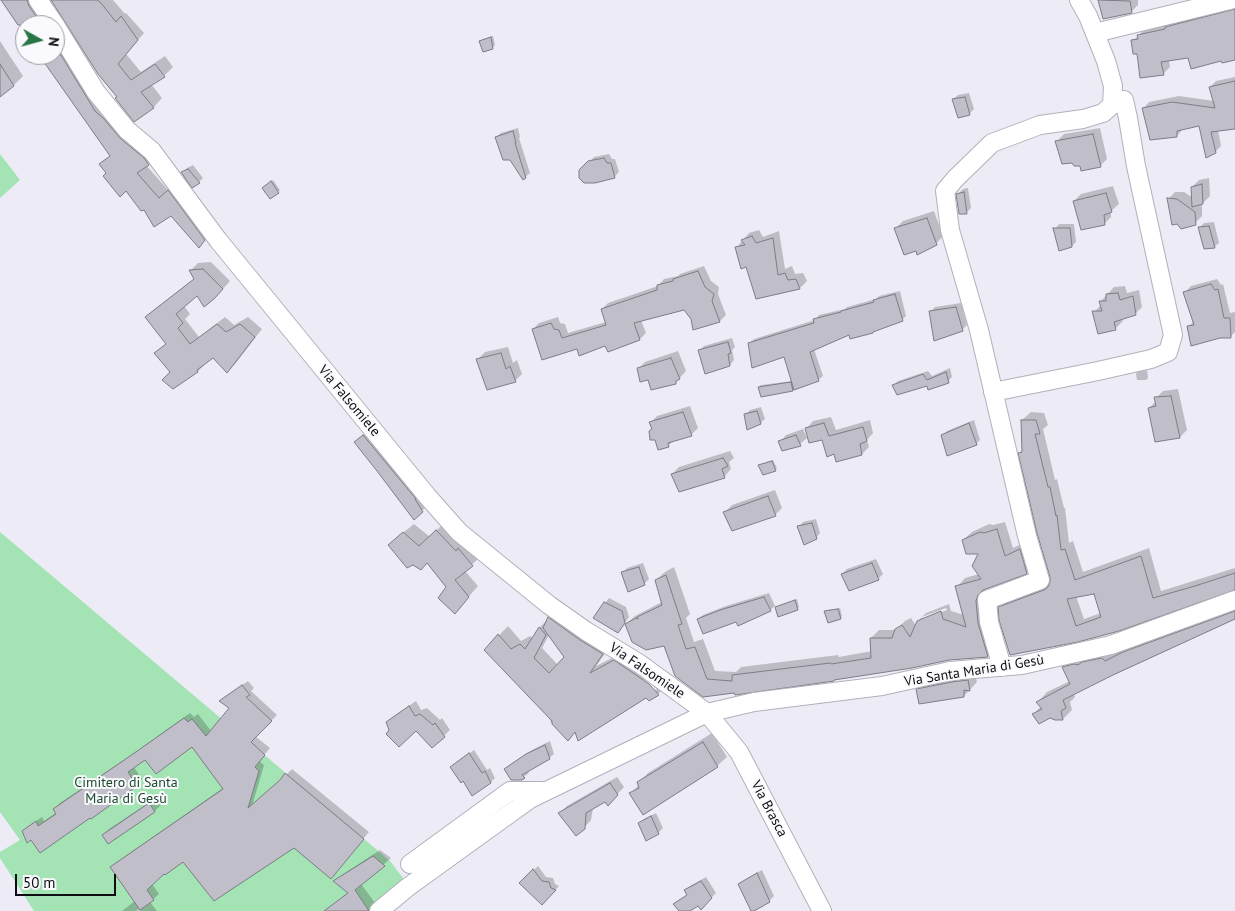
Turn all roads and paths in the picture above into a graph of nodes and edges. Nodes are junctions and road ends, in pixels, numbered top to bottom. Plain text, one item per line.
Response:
1 (38, 0) edge
2 (1079, 0) edge
3 (1230, 0) edge
4 (48, 15) edge
5 (1095, 33) junction
6 (65, 41) edge
7 (1124, 100) dead end
8 (993, 392) junction
9 (1235, 600) edge
10 (1002, 667) junction
11 (707, 713) junction
12 (545, 791) junction
13 (410, 864) dead end
14 (821, 910) edge
15 (379, 911) edge

1 - 4 street, Via Falsomiele
2 - 5 street
3 - 5 street
5 - 8 street
6 - 11 street, Via Falsomiele
7 - 8 street
8 - 10 street
9 - 10 street, Via Santa Maria di Gesù
10 - 11 street, Via Santa Maria di Gesù
11 - 12 street, Via Santa Maria di Gesù
11 - 14 street, Via Brasca
12 - 13 street
12 - 15 street, Via Santa Maria di Gesù

